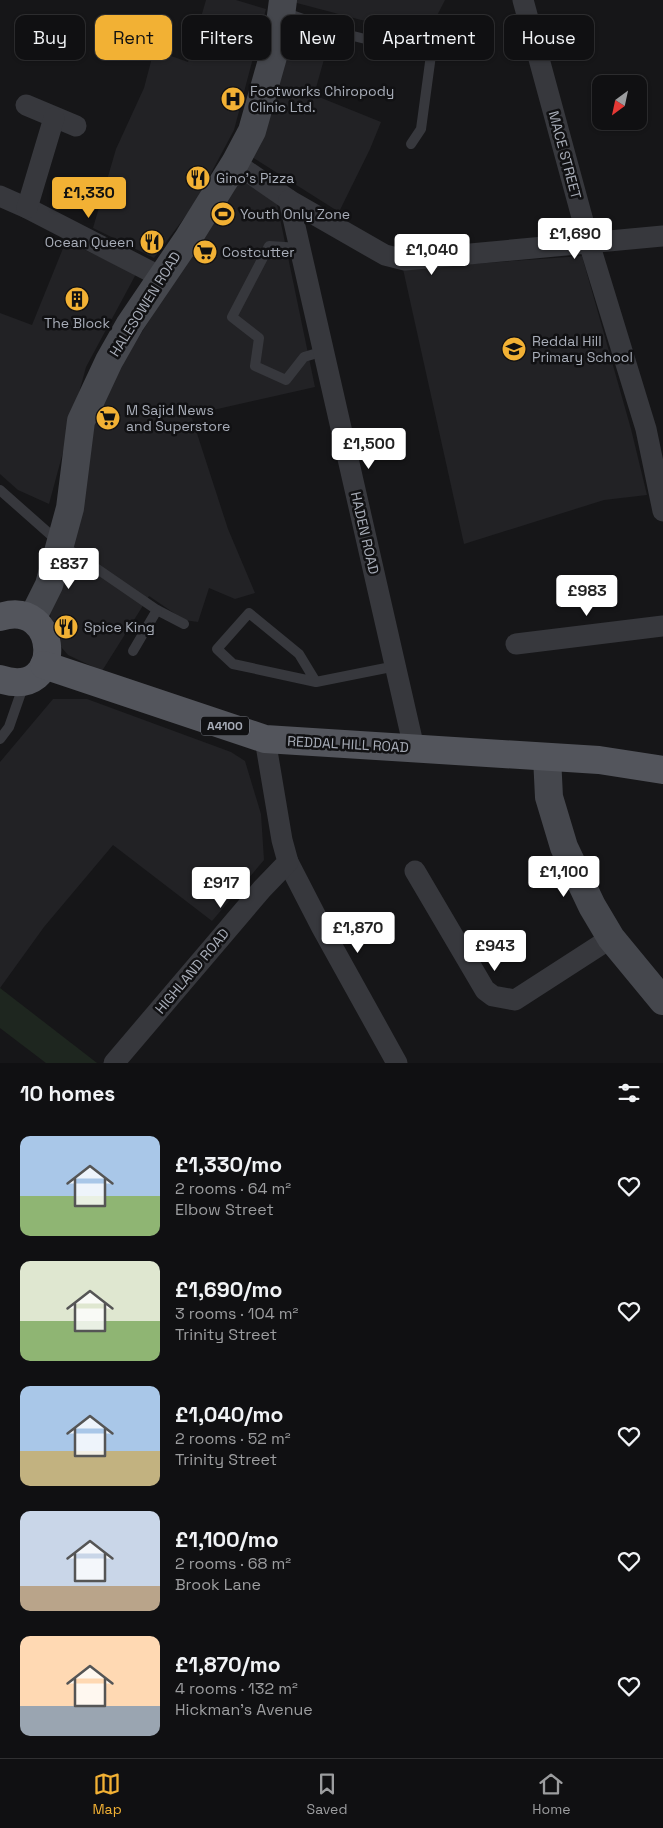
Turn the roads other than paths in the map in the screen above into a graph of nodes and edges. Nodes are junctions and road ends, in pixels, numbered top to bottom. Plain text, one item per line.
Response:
1 (523, 0) edge
2 (283, 6) edge
3 (26, 105) dead end
4 (54, 118) junction
5 (76, 126) dead end
6 (410, 144) dead end
7 (235, 163) junction
8 (0, 196) edge
9 (289, 200) junction
10 (27, 208) junction
11 (663, 236) edge
12 (589, 243) junction
13 (300, 248) junction
14 (161, 277) junction
15 (324, 351) junction
16 (655, 428) edge
17 (0, 490) edge
18 (663, 511) edge
19 (61, 544) junction
20 (157, 610) junction
21 (10, 614) edge
22 (184, 624) dead end
23 (663, 626) edge
24 (516, 644) dead end
25 (133, 651) dead end
26 (44, 665) junction
27 (396, 666) junction
28 (316, 682) junction
29 (9, 686) edge
30 (0, 738) edge
31 (265, 739) junction
32 (414, 748) junction
33 (547, 757) junction
34 (663, 770) edge
35 (288, 862) junction
36 (415, 871) dead end
37 (611, 938) junction
38 (663, 1001) edge
39 (114, 1063) edge
40 (397, 1063) edge

1 - 12 street, MACE STREET
2 - 6 lane
2 - 7 street, HALESOWEN ROAD
3 - 4 street
4 - 5 street
4 - 10 street
7 - 9 street
7 - 14 street, HALESOWEN ROAD
8 - 10 street
9 - 12 street
9 - 13 street, HADEN ROAD
10 - 14 street
11 - 12 street
12 - 16 street, MACE STREET
13 - 15 street, HADEN ROAD
13 - 15 lane
14 - 19 street, HALESOWEN ROAD
15 - 27 street, HADEN ROAD
16 - 18 street, MACE STREET
17 - 19 lane
19 - 20 lane
19 - 21 street, HALESOWEN ROAD
20 - 22 lane
20 - 25 lane
21 - 26 main road, HALESOWEN ROAD
23 - 24 street
26 - 29 main road
26 - 31 main road, REDDAL HILL ROAD / A4100
27 - 28 lane
27 - 32 street, HADEN ROAD
28 - 28 lane
29 - 30 lane
31 - 32 main road, REDDAL HILL ROAD / A4100
31 - 35 street
32 - 33 main road, REDDAL HILL ROAD / A4100
33 - 34 main road, REDDAL HILL ROAD / A4100
33 - 37 street
35 - 39 street, HIGHLAND ROAD
35 - 40 street
36 - 37 street
37 - 38 street

